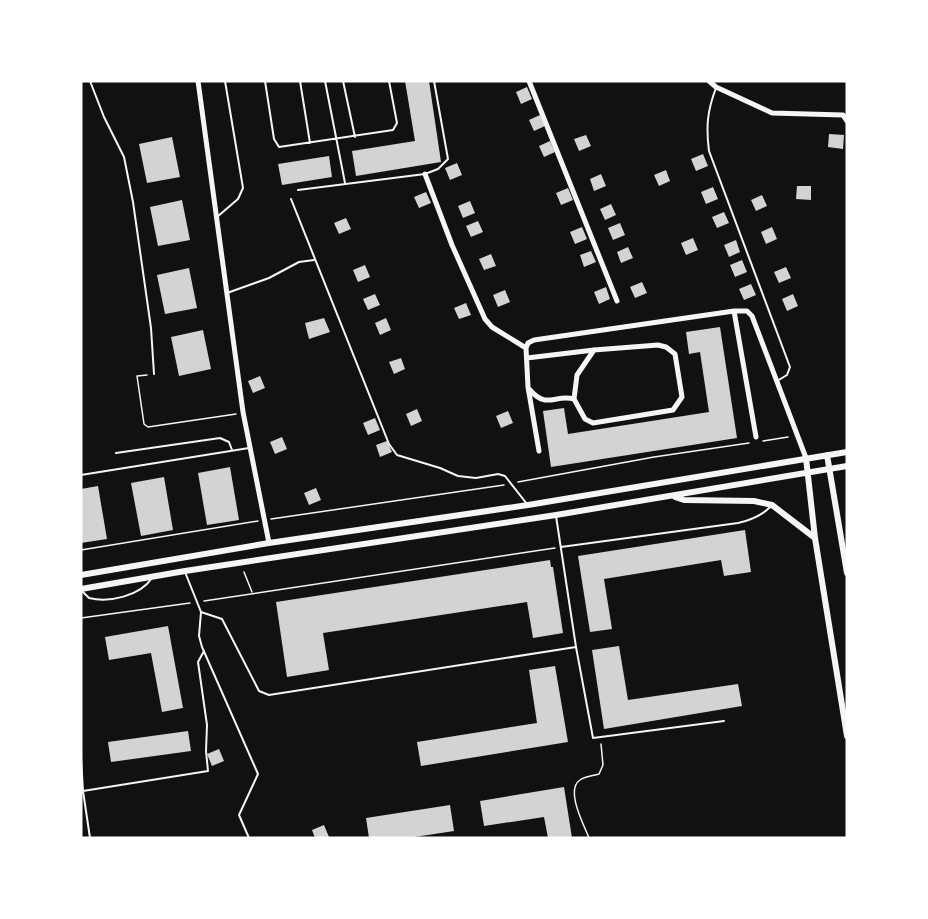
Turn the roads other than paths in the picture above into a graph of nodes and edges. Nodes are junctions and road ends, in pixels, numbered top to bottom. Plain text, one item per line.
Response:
1 (90, 81) edge
2 (198, 81) edge
3 (225, 81) edge
4 (265, 81) edge
5 (300, 81) edge
6 (325, 81) edge
7 (343, 81) edge
8 (388, 81) edge
9 (434, 81) edge
10 (529, 81) edge
11 (709, 81) edge
12 (716, 87) junction
13 (847, 122) edge
14 (355, 137) junction
15 (336, 140) junction
16 (310, 143) junction
17 (425, 174) junction
18 (345, 183) junction
19 (298, 190) dead end
20 (291, 199) dead end
21 (217, 217) junction
22 (315, 260) junction
23 (227, 292) junction
24 (617, 301) dead end
25 (734, 311) junction
26 (526, 348) junction
27 (594, 350) junction
28 (527, 358) junction
29 (154, 374) road end
30 (777, 381) junction
31 (528, 387) junction
32 (574, 399) junction
33 (754, 440) road end
34 (249, 448) junction
35 (232, 451) junction
36 (539, 451) dead end
37 (847, 452) edge
38 (116, 453) dead end
39 (827, 454) junction
40 (806, 458) junction
41 (847, 466) edge
42 (830, 468) junction
43 (807, 472) junction
44 (81, 475) edge
45 (671, 496) junction
46 (528, 505) junction
47 (772, 505) junction
48 (556, 515) junction
49 (815, 538) junction
50 (269, 543) junction
51 (561, 547) junction
52 (185, 571) junction
53 (847, 573) edge
54 (81, 575) edge
55 (153, 576) junction
56 (81, 590) edge
57 (201, 612) junction
58 (576, 647) junction
59 (204, 651) junction
60 (724, 721) dead end
61 (847, 736) edge
62 (81, 758) edge
63 (82, 792) edge
64 (90, 838) edge
65 (249, 838) edge

1 - 29 lane
2 - 21 street
3 - 21 lane
4 - 16 lane
5 - 16 lane
6 - 15 lane
7 - 14 lane
8 - 14 lane
9 - 17 lane
10 - 24 street
11 - 12 street
12 - 13 street
12 - 30 lane
14 - 15 lane
15 - 16 lane
15 - 18 lane
17 - 18 lane
17 - 26 street
18 - 19 lane
20 - 22 lane
21 - 23 street
22 - 23 lane
22 - 46 lane
23 - 34 street
25 - 26 street
25 - 30 street
25 - 33 street
26 - 28 street
27 - 28 street
27 - 32 street
27 - 32 street
28 - 31 street
30 - 40 street
31 - 32 street
31 - 36 street
34 - 35 lane
34 - 50 street
35 - 38 lane
35 - 44 lane
37 - 39 street
39 - 40 street
39 - 42 street
40 - 43 street
40 - 46 street
41 - 42 street
42 - 43 street
42 - 53 street
43 - 45 street
43 - 49 street
45 - 47 street
45 - 48 street
46 - 50 street
47 - 49 street
47 - 51 lane
48 - 51 lane
48 - 52 street
49 - 61 street
50 - 54 street
51 - 58 lane
52 - 55 street
52 - 57 lane
55 - 56 street
55 - 56 lane
57 - 58 lane
57 - 59 lane
58 - 60 lane
59 - 63 lane
59 - 65 lane
62 - 63 lane
63 - 64 lane

